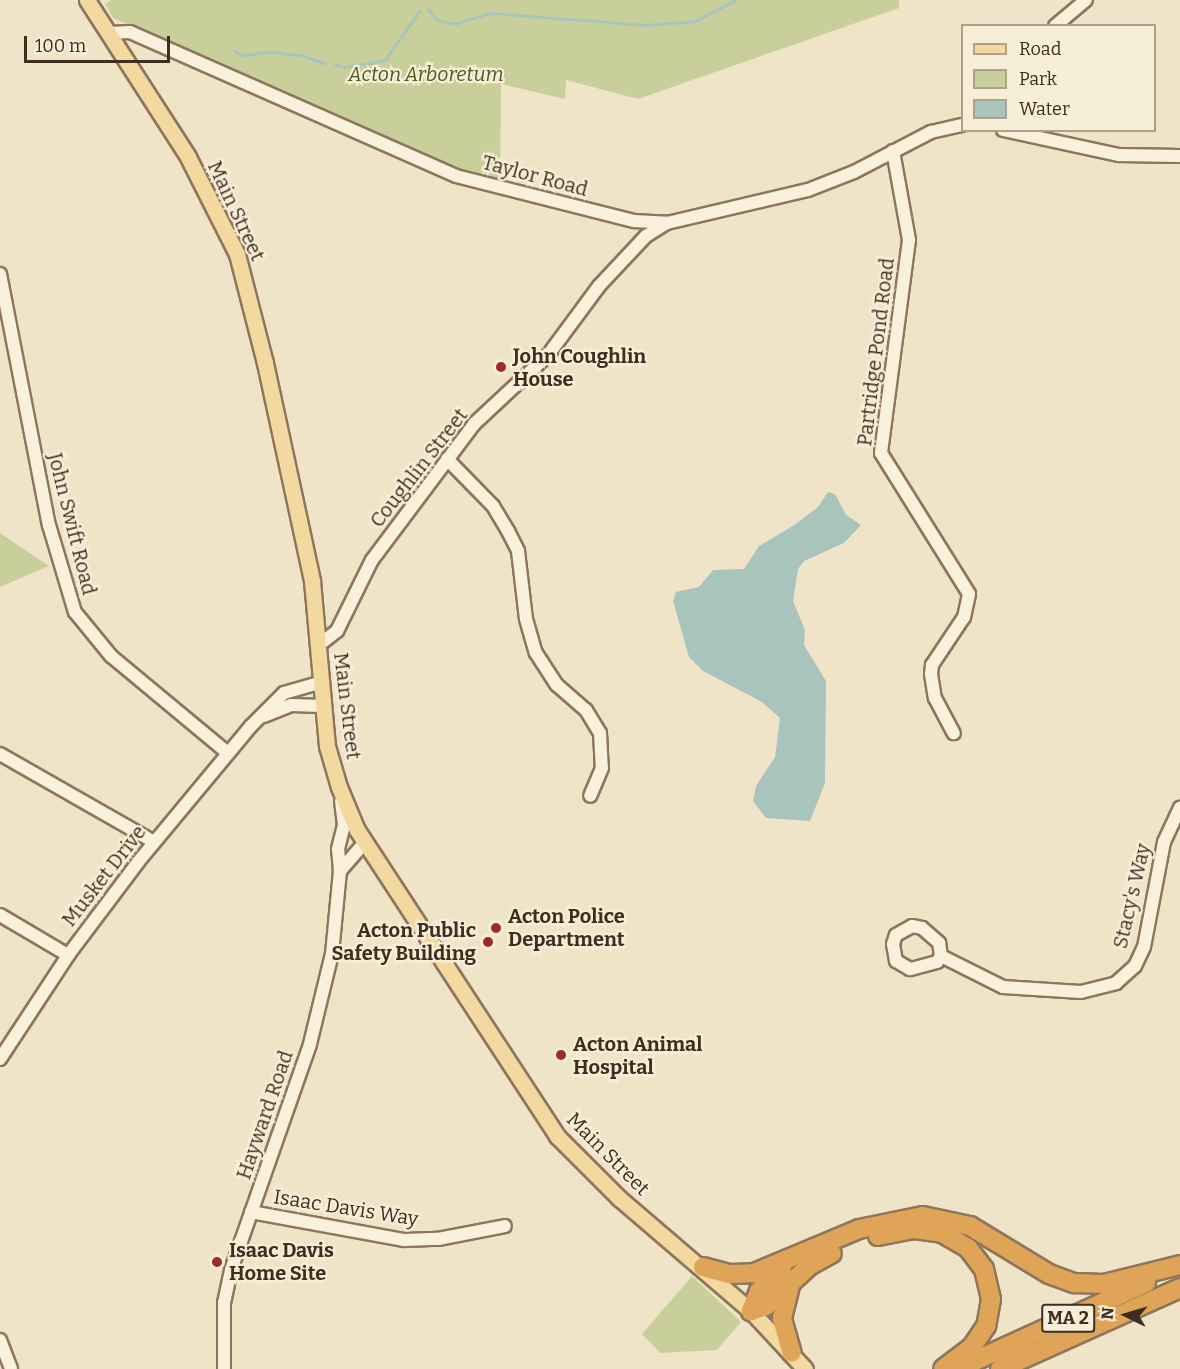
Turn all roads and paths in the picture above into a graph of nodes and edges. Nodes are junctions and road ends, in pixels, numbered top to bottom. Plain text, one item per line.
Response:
1 (87, 0) edge
2 (1086, 0) edge
3 (1056, 24) edge
4 (109, 33) junction
5 (961, 125) edge
6 (1012, 132) edge
7 (892, 152) junction
8 (1180, 156) edge
9 (667, 223) junction
10 (0, 274) edge
11 (447, 459) junction
12 (319, 645) junction
13 (320, 683) junction
14 (322, 706) junction
15 (251, 726) junction
16 (954, 733) dead end
17 (228, 753) junction
18 (0, 754) edge
19 (339, 787) junction
20 (590, 796) dead end
21 (1180, 808) edge
22 (361, 836) junction
23 (341, 841) junction
24 (154, 843) junction
25 (340, 871) junction
26 (0, 915) edge
27 (68, 955) junction
28 (941, 956) dead end
29 (0, 1059) edge
30 (251, 1212) junction
31 (505, 1226) dead end
32 (807, 1253) junction
33 (1180, 1266) edge
34 (703, 1267) junction
35 (797, 1277) junction
36 (1180, 1288) edge
37 (751, 1311) junction
38 (0, 1340) edge
39 (792, 1353) junction
40 (11, 1369) edge
41 (224, 1369) edge
42 (804, 1369) edge
43 (943, 1369) edge
44 (957, 1369) edge
45 (1000, 1369) edge

1 - 4 main road, Main Street
2 - 3 street
4 - 9 street, Taylor Road
4 - 12 main road, Main Street
5 - 7 street, Taylor Road
6 - 8 street
7 - 9 street, Taylor Road
7 - 16 street, Partridge Pond Road
9 - 11 street, Coughlin Street
10 - 17 street, John Swift Road
11 - 12 street, Coughlin Street
11 - 20 street
12 - 13 main road, Main Street
13 - 14 main road, Main Street
13 - 15 street, Musket Drive
14 - 15 street, Musket Drive
14 - 19 main road, Main Street
15 - 17 street, Musket Drive
17 - 24 street, Musket Drive
18 - 24 street
19 - 22 main road, Main Street
19 - 23 street, Hayward Road
21 - 28 street, Stacy's Way
22 - 23 street
22 - 25 street
22 - 34 main road, Main Street
23 - 25 street, Hayward Road
24 - 27 street, Musket Drive
25 - 30 street, Hayward Road
26 - 27 street
27 - 29 street, Musket Drive
30 - 31 street, Isaac Davis Way
30 - 41 street, Hayward Road
32 - 33 highway
32 - 34 highway
32 - 37 highway
33 - 44 highway, MA 2
34 - 37 main road, Main Street
35 - 37 highway
35 - 39 highway
35 - 43 highway
36 - 45 highway, MA 2
37 - 39 main road, Main Street
38 - 40 street
39 - 42 main road, Main Street

